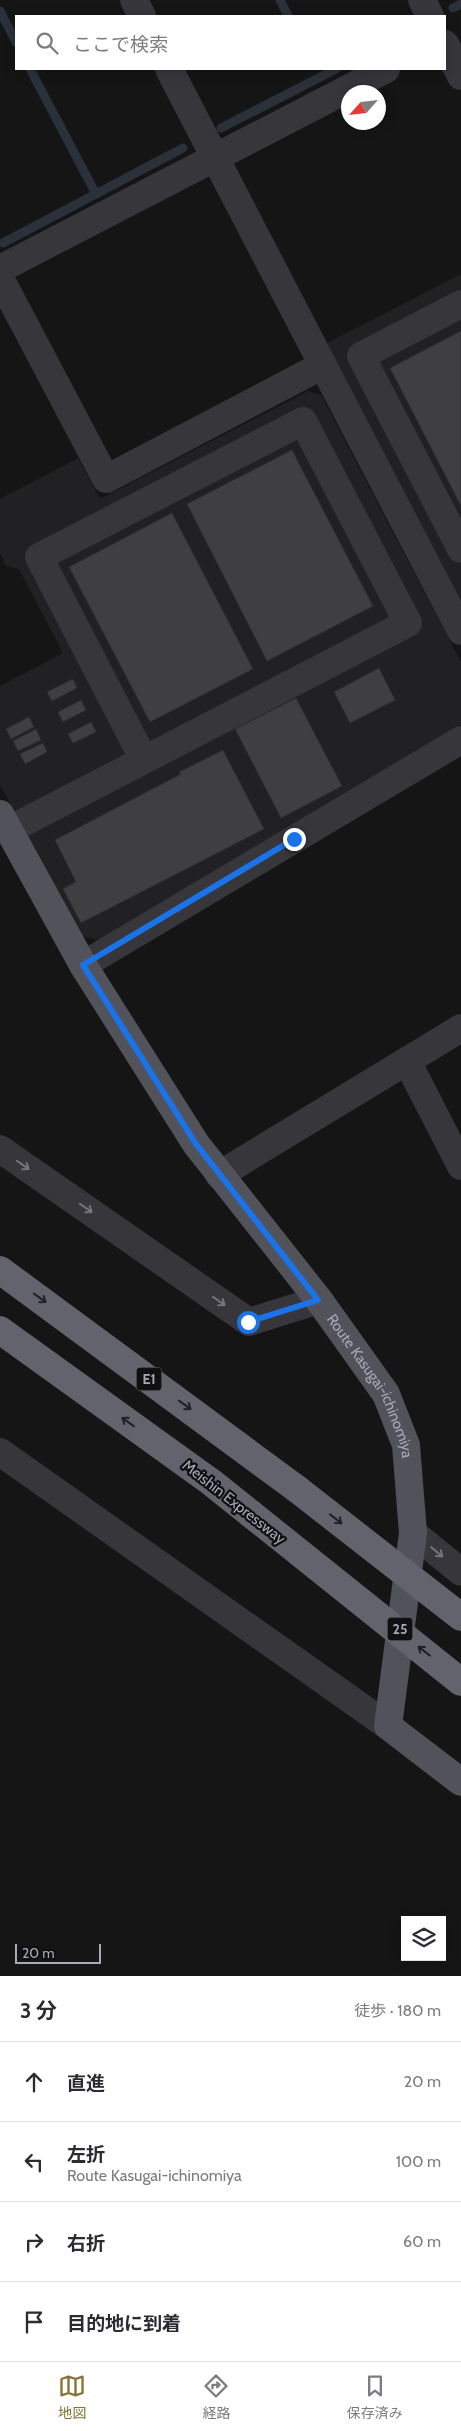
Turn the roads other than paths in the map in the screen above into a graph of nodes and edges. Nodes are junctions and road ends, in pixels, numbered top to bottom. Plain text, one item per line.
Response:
1 (134, 0) edge
2 (422, 0) edge
3 (142, 15) edge
4 (430, 15) edge
5 (461, 30) edge
6 (446, 38) edge
7 (446, 46) edge
8 (170, 70) edge
9 (384, 70) edge
10 (461, 76) edge
11 (215, 158) junction
12 (0, 269) edge
13 (0, 278) edge
14 (461, 304) edge
15 (323, 365) junction
16 (459, 539) edge
17 (461, 631) edge
18 (461, 740) edge
19 (144, 760) junction
20 (4, 822) edge
21 (83, 965) junction
22 (461, 1028) edge
23 (407, 1061) junction
24 (0, 1149) edge
25 (461, 1166) edge
26 (219, 1175) junction
27 (0, 1270) edge
28 (318, 1300) junction
29 (0, 1330) edge
30 (0, 1452) edge
31 (413, 1533) junction
32 (461, 1572) edge
33 (461, 1617) edge
34 (461, 1682) edge
35 (388, 1726) junction
36 (461, 1782) edge

1 - 3 street
2 - 4 street
5 - 6 street
7 - 10 street
8 - 11 street
9 - 11 street
11 - 12 street
11 - 15 street
13 - 15 street
14 - 16 street
15 - 17 street
18 - 21 street
19 - 19 street
19 - 20 street
20 - 21 main road, Route Kasugai-ichinomiya / 25
21 - 26 main road, Route Kasugai-ichinomiya / 25
22 - 23 street
23 - 25 street
23 - 26 street
24 -> 28 street
26 - 28 main road, Route Kasugai-ichinomiya / 25
27 -> 33 highway, E1, bridge
28 - 31 main road, Route Kasugai-ichinomiya / 25
34 -> 29 highway, Meishin Expressway, bridge
30 - 35 street
31 -> 32 street
31 - 35 main road, Route Kasugai-ichinomiya / 25
35 - 36 main road

